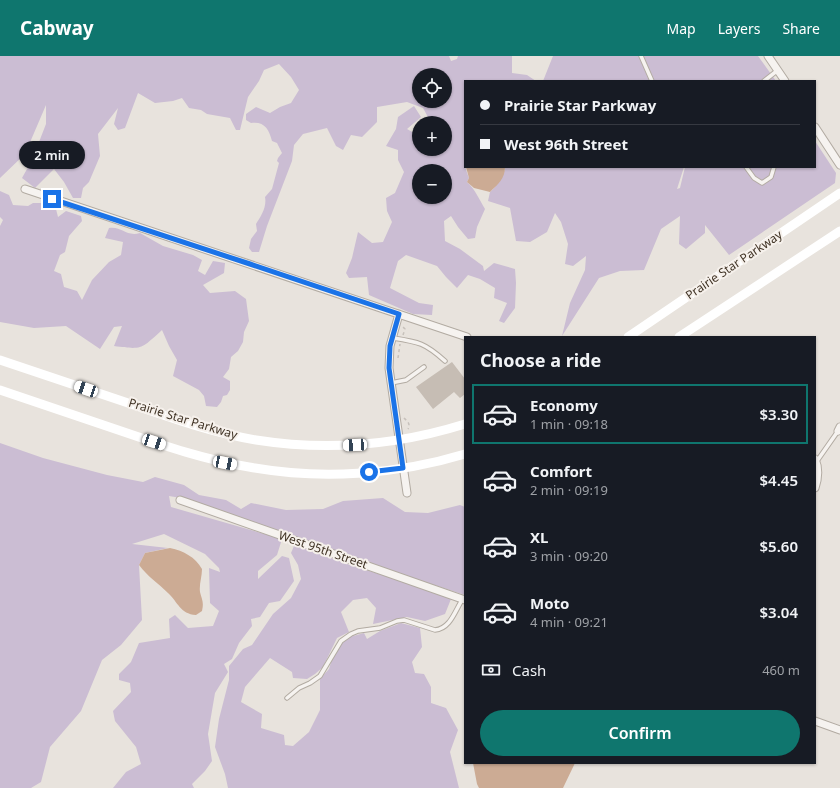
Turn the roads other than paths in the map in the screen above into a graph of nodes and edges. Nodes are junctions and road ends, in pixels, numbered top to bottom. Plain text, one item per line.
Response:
1 (641, 56) edge
2 (768, 56) edge
3 (778, 70) junction
4 (652, 80) edge
5 (765, 80) edge
6 (784, 80) edge
7 (816, 129) edge
8 (840, 165) edge
9 (747, 168) edge
10 (774, 168) edge
11 (25, 189) dead end
12 (840, 193) edge
13 (840, 231) edge
14 (399, 314) junction
15 (464, 336) edge
16 (629, 336) edge
17 (681, 336) edge
18 (392, 338) junction
19 (0, 360) edge
20 (444, 361) dead end
21 (424, 367) dead end
22 (390, 383) junction
23 (0, 390) edge
24 (464, 424) edge
25 (839, 429) edge
26 (399, 440) junction
27 (464, 454) edge
28 (816, 460) edge
29 (403, 468) junction
30 (816, 483) edge
31 (407, 493) dead end
32 (180, 500) dead end
33 (464, 599) edge
34 (287, 698) dead end
35 (816, 721) edge
36 (840, 730) edge

1 - 4 lane
2 - 3 street
3 - 5 lane
3 - 6 street
7 - 8 street
9 - 10 lane
11 - 14 street
12 - 16 main road, Prairie Star Parkway
13 - 17 main road
14 - 15 street
14 - 18 street
18 - 20 lane
18 - 22 street
19 - 26 main road, Prairie Star Parkway
21 - 22 lane
22 - 26 street
23 - 29 main road
24 - 26 main road, Prairie Star Parkway
25 - 28 lane
26 - 29 street
27 - 29 main road
28 - 30 street
29 - 31 street
32 - 33 street, West 95th Street
33 - 34 lane
35 - 36 street

